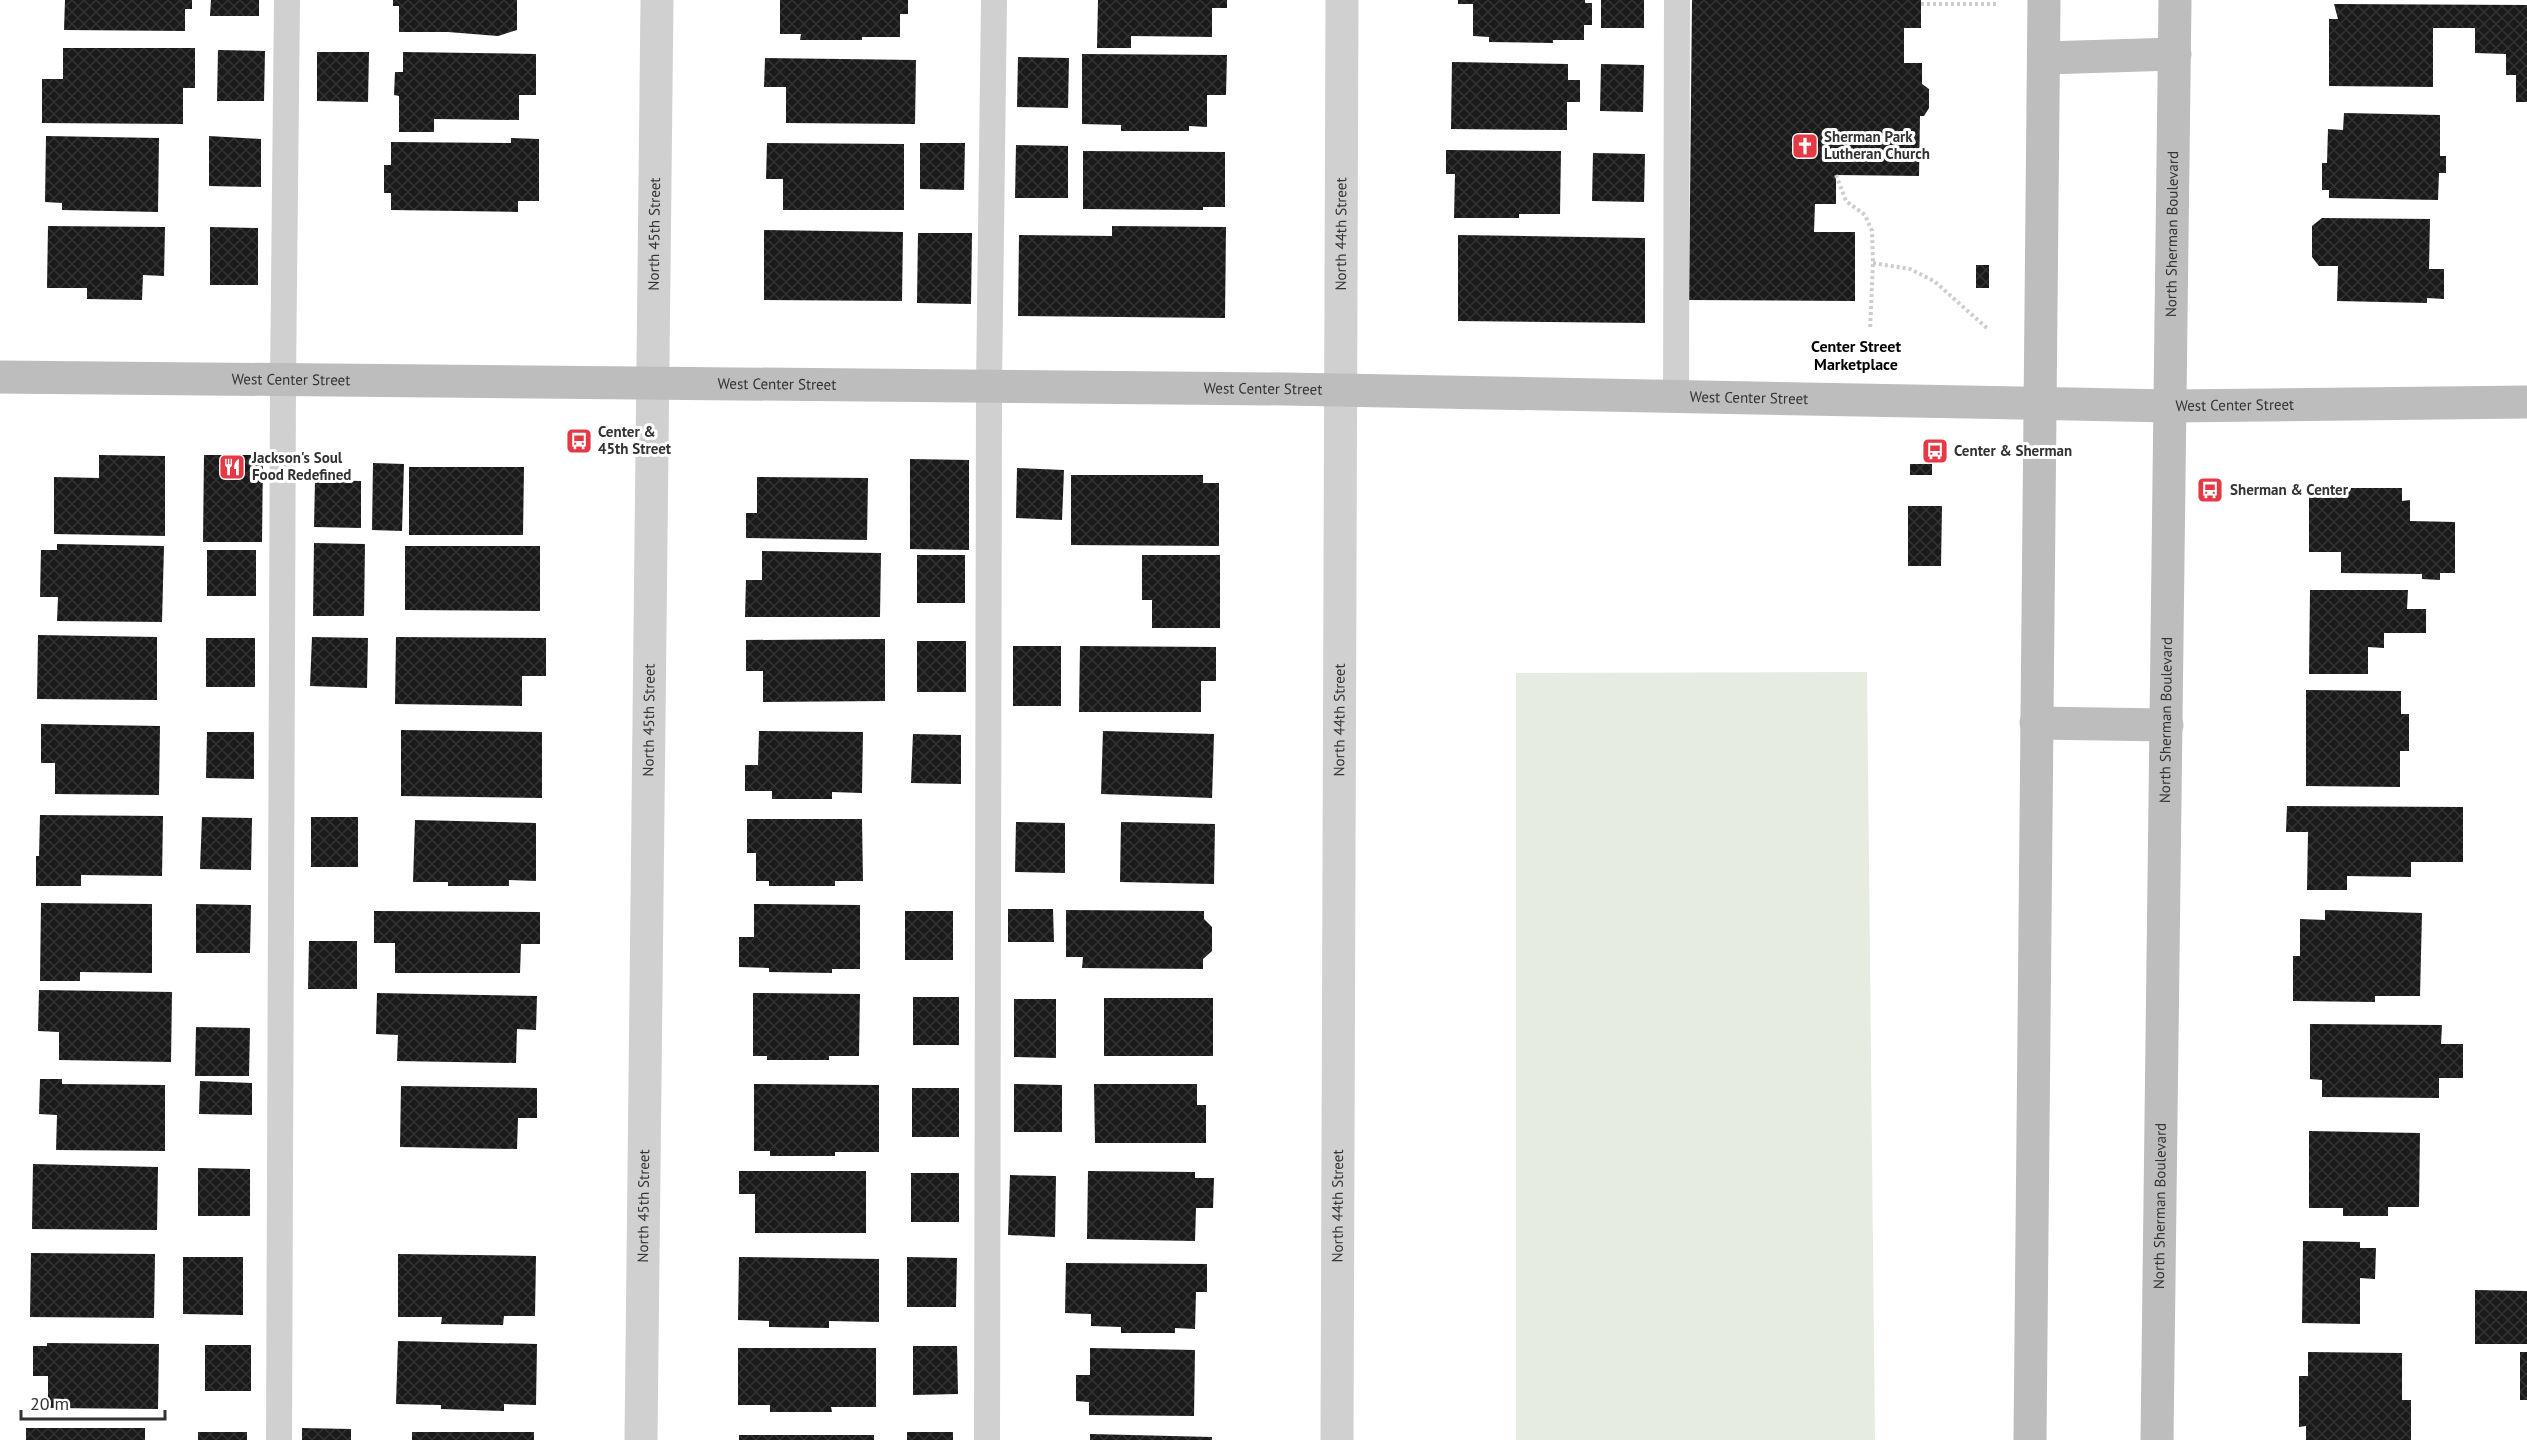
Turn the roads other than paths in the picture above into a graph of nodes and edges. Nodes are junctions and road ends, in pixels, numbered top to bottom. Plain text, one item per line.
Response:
1 (287, 0) edge
2 (657, 0) edge
3 (994, 0) edge
4 (1342, 0) edge
5 (1677, 0) edge
6 (2044, 0) edge
7 (2175, 0) edge
8 (2175, 54) junction
9 (2044, 58) junction
10 (0, 377) edge
11 (283, 380) junction
12 (654, 384) junction
13 (989, 387) junction
14 (1340, 390) junction
15 (1676, 396) junction
16 (2527, 402) edge
17 (2039, 403) junction
18 (2171, 406) junction
19 (2036, 723) junction
20 (2166, 725) junction
21 (279, 1440) edge
22 (641, 1440) edge
23 (987, 1440) edge
24 (1337, 1440) edge
25 (2030, 1440) edge
26 (2157, 1440) edge

1 - 11 lane
2 - 12 street, North 45th Street
3 - 13 lane
4 - 14 street, North 44th Street
5 - 15 lane
6 - 9 main road
7 - 8 main road, North Sherman Boulevard
8 - 9 main road
8 - 18 main road, North Sherman Boulevard
9 - 17 main road
10 - 11 main road, West Center Street
11 - 12 main road, West Center Street
11 - 21 lane
12 - 13 main road, West Center Street
12 - 22 street, North 45th Street
13 - 14 main road, West Center Street
13 - 23 lane
14 - 15 main road, West Center Street
14 - 24 street, North 44th Street
15 - 17 main road, West Center Street
16 - 18 main road, West Center Street
17 - 18 main road, West Center Street
17 - 19 main road
18 - 20 main road, North Sherman Boulevard
19 - 20 main road
19 - 25 main road
20 - 26 main road, North Sherman Boulevard

